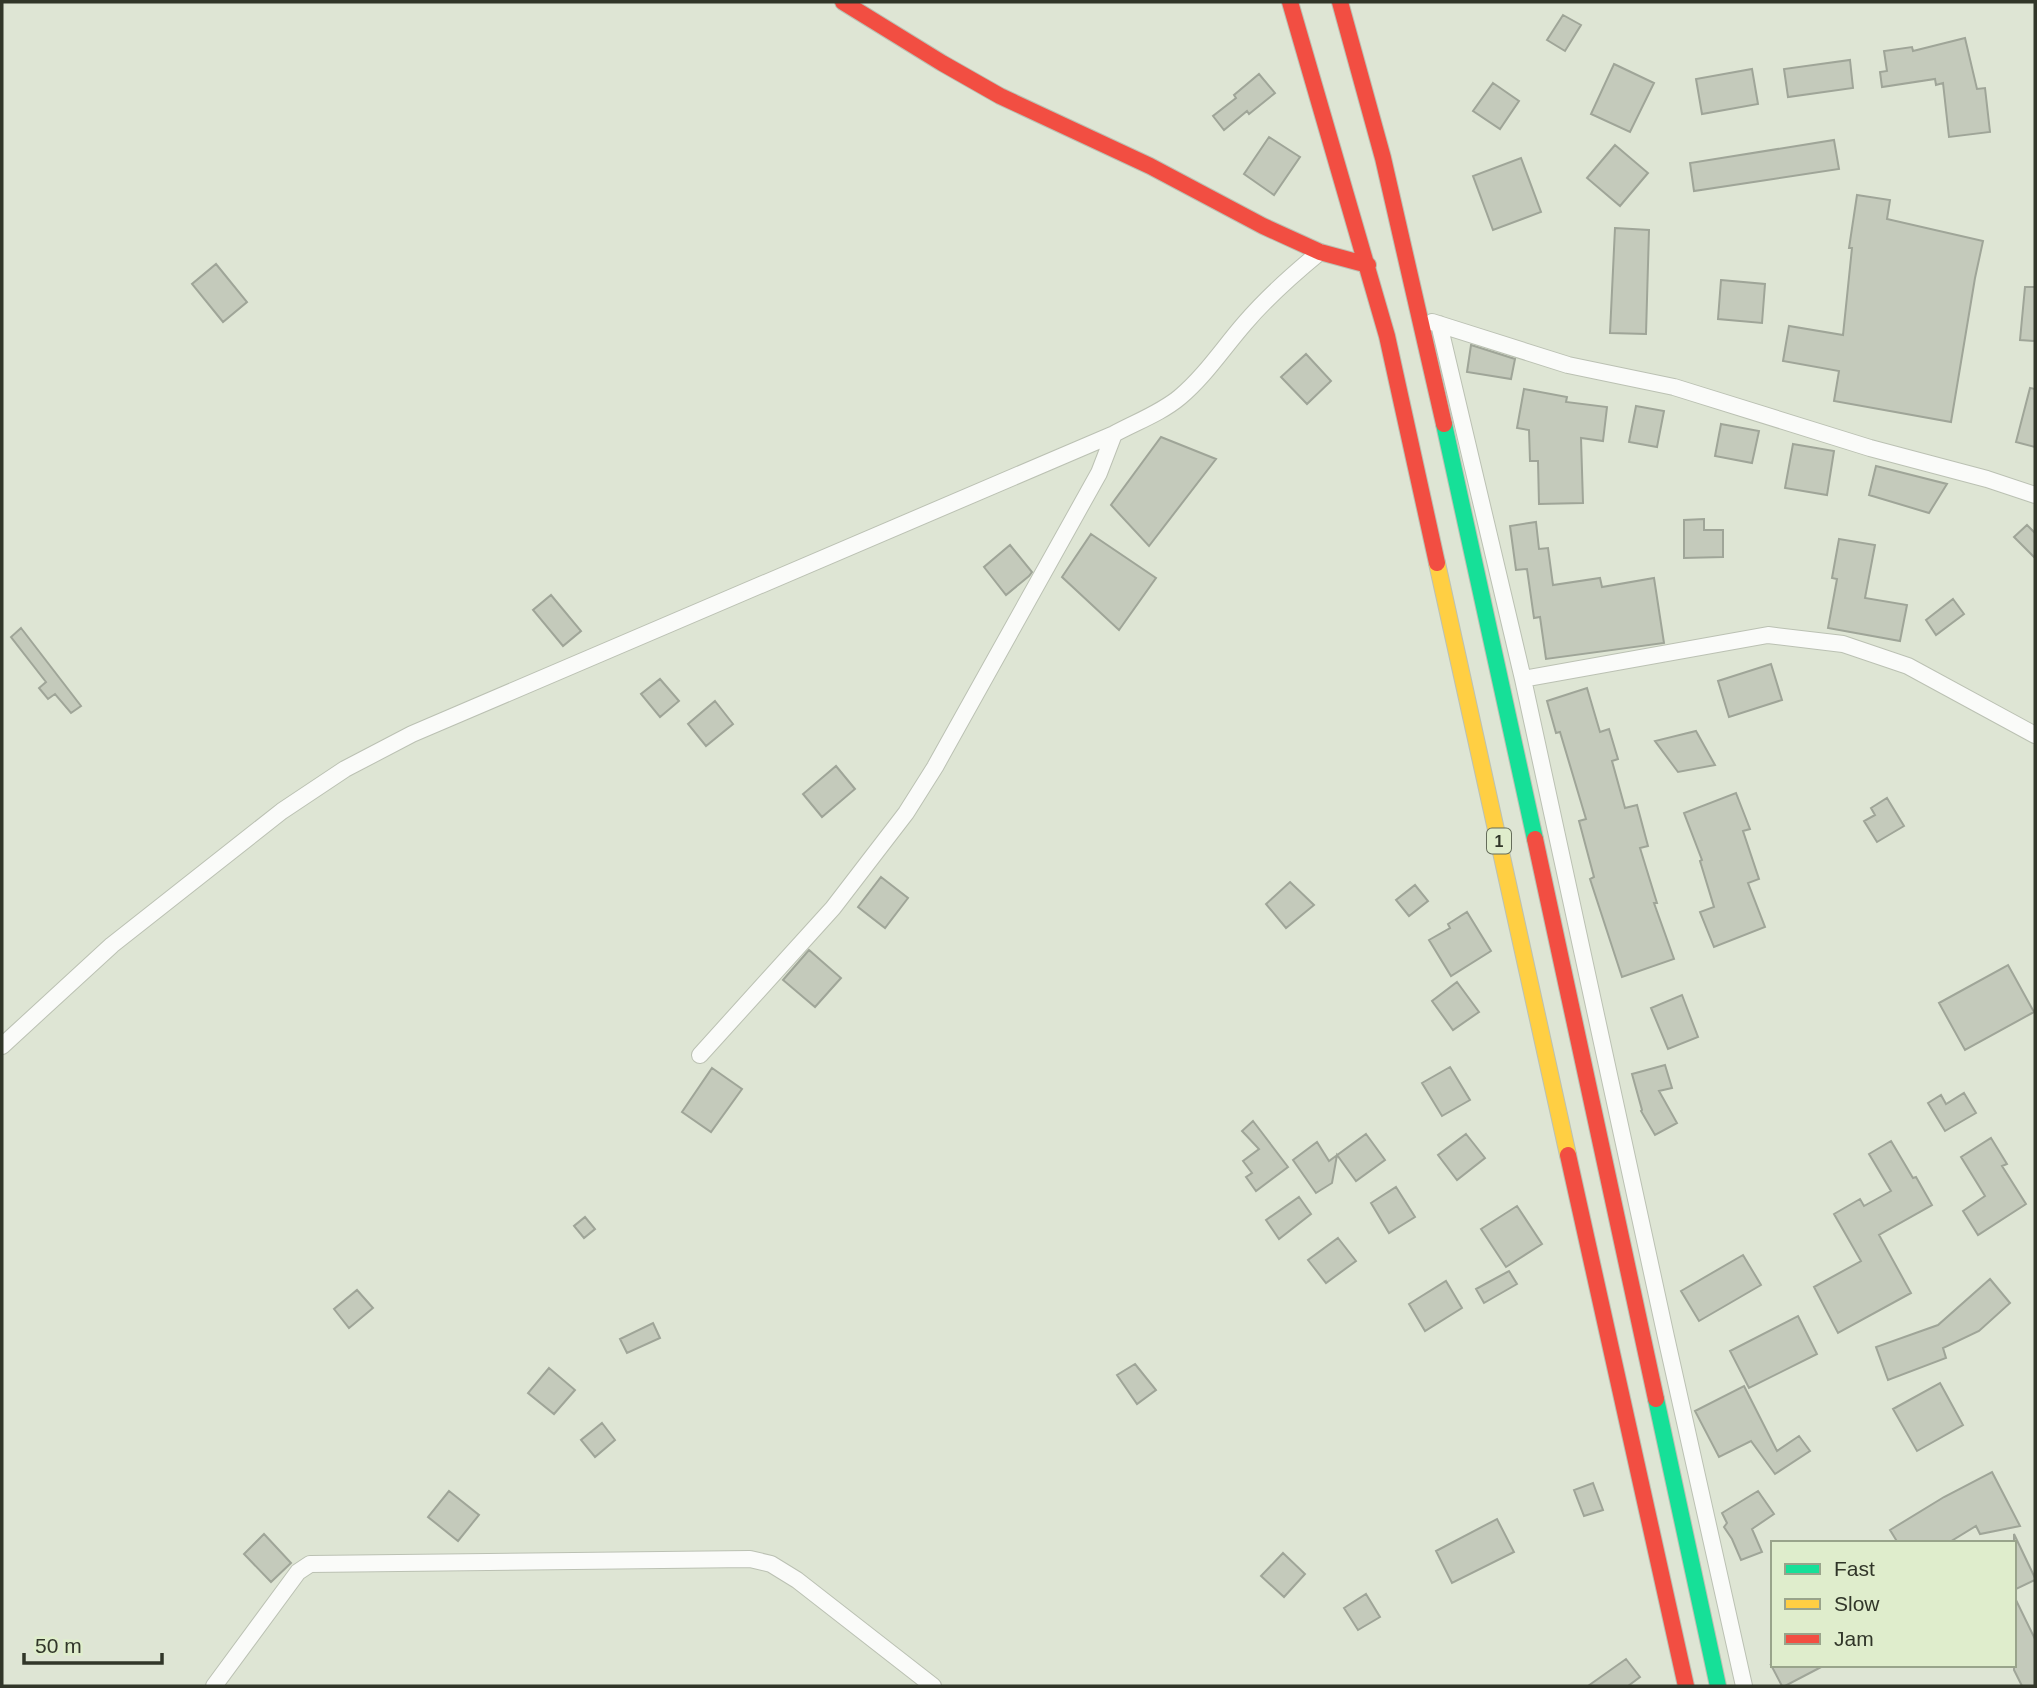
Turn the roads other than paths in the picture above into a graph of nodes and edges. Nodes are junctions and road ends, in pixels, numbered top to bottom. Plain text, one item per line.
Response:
1 (843, 2) edge
2 (1290, 2) edge
3 (1340, 2) edge
4 (1320, 252) junction
5 (1368, 265) junction
6 (1420, 318) junction
7 (1439, 324) junction
8 (1114, 434) junction
9 (2035, 495) edge
10 (1523, 679) junction
11 (2035, 735) edge
12 (2, 1046) edge
13 (700, 1055) dead end
14 (214, 1686) edge
15 (933, 1686) edge
16 (1686, 1686) edge
17 (1718, 1686) edge
18 (1744, 1686) edge

1 - 4 main road
2 - 5 main road, 1
3 - 6 main road, 1
4 - 5 main road
4 - 8 street
5 - 16 main road, 1
6 - 7 street
6 - 17 main road, 1
7 - 9 street
7 - 10 street
8 - 12 street
8 - 13 street
10 - 11 street
10 - 18 street
14 - 15 street

